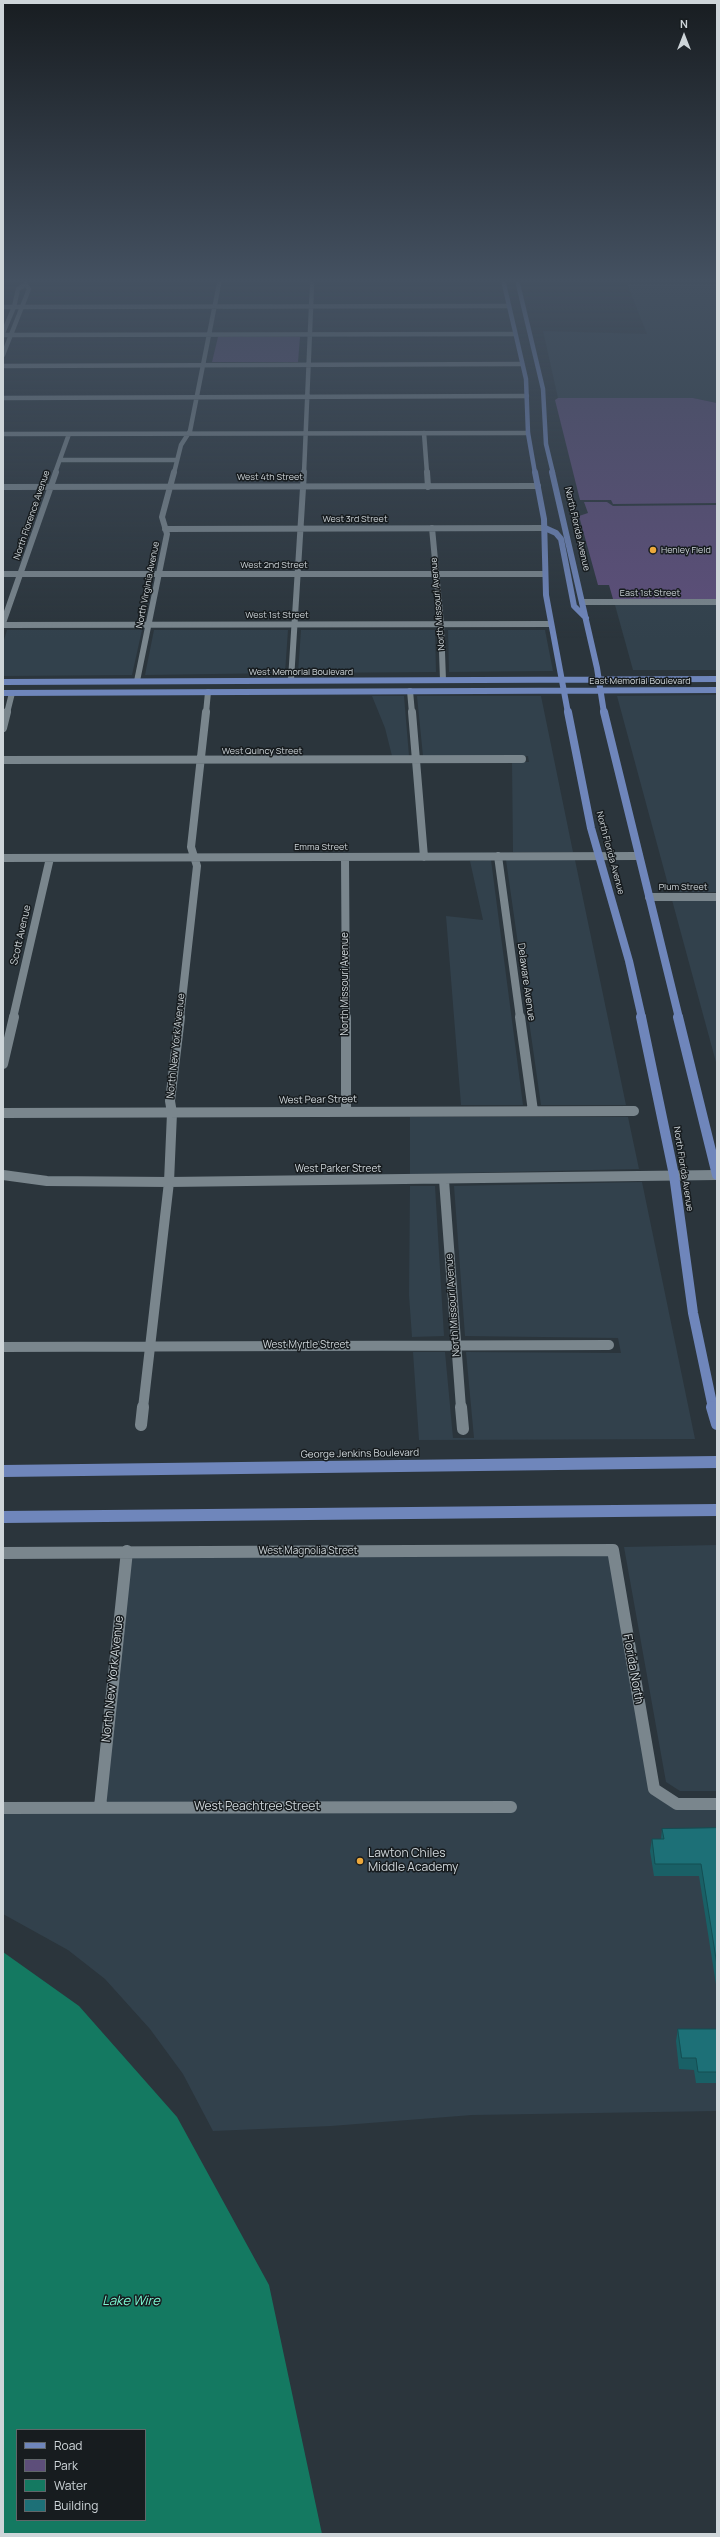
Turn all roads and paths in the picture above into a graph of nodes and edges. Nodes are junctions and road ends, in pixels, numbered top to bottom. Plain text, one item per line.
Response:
1 (196, 402) edge
2 (307, 402) edge
3 (527, 402) edge
4 (544, 402) edge
5 (424, 433) junction
6 (528, 433) junction
7 (3, 434) edge
8 (69, 434) junction
9 (188, 434) junction
10 (305, 434) junction
11 (546, 444) junction
12 (60, 460) junction
13 (177, 460) junction
14 (303, 486) junction
15 (538, 486) junction
16 (3, 487) edge
17 (50, 487) junction
18 (170, 487) junction
19 (428, 487) junction
20 (300, 528) junction
21 (432, 528) junction
22 (545, 528) junction
23 (165, 529) junction
24 (3, 574) edge
25 (21, 574) junction
26 (159, 574) junction
27 (297, 574) junction
28 (436, 574) junction
29 (545, 574) junction
30 (582, 602) junction
31 (717, 602) edge
32 (586, 618) junction
33 (3, 624) edge
34 (295, 624) junction
35 (441, 624) junction
36 (550, 624) junction
37 (149, 625) junction
38 (717, 679) edge
39 (291, 680) junction
40 (443, 680) junction
41 (562, 680) junction
42 (599, 680) junction
43 (138, 681) junction
44 (3, 682) edge
45 (600, 690) junction
46 (717, 690) edge
47 (410, 691) junction
48 (564, 691) junction
49 (3, 692) edge
50 (12, 692) junction
51 (208, 692) junction
52 (3, 728) edge
53 (416, 759) junction
54 (522, 759) dead end
55 (3, 760) edge
56 (202, 760) junction
57 (498, 856) junction
58 (598, 856) junction
59 (639, 856) junction
60 (345, 857) junction
61 (424, 857) junction
62 (3, 858) edge
63 (50, 858) junction
64 (194, 858) junction
65 (650, 897) junction
66 (717, 897) edge
67 (3, 1064) edge
68 (346, 1111) junction
69 (533, 1111) junction
70 (634, 1111) dead end
71 (3, 1113) edge
72 (172, 1113) junction
73 (3, 1175) edge
74 (674, 1175) junction
75 (717, 1175) edge
76 (444, 1180) junction
77 (168, 1182) junction
78 (455, 1344) junction
79 (609, 1345) dead end
80 (150, 1346) junction
81 (3, 1347) edge
82 (717, 1424) edge
83 (141, 1425) dead end
84 (462, 1429) dead end
85 (717, 1462) edge
86 (3, 1471) edge
87 (717, 1510) edge
88 (3, 1517) edge
89 (613, 1550) joint
90 (127, 1551) junction
91 (3, 1553) edge
92 (717, 1804) edge
93 (100, 1807) junction
94 (511, 1807) dead end
95 (3, 1808) edge

1 - 9 street, North Virginia Avenue
2 - 10 street
3 - 6 main road, North Florida Avenue
4 - 11 main road, North Florida Avenue
5 - 6 street
5 - 10 street
5 - 19 street
6 - 11 main road
6 - 15 main road, North Florida Avenue
7 - 8 street
8 - 9 street
8 - 12 street, North Florence Avenue
9 - 10 street
9 - 13 street, North Virginia Avenue
10 - 14 street
11 - 30 main road, North Florida Avenue
12 - 13 street
12 - 17 street, North Florence Avenue
13 - 18 street, North Virginia Avenue
14 - 18 street, West 4th Street
14 - 19 street, West 4th Street
14 - 20 street
15 - 19 street, West 4th Street
15 - 22 main road, North Florida Avenue
16 - 17 street, West 4th Street
17 - 18 street, West 4th Street
17 - 25 street, North Florence Avenue
18 - 23 street, North Virginia Avenue
20 - 21 street, West 3rd Street
20 - 23 street, West 3rd Street
20 - 27 street
21 - 22 street, West 3rd Street
21 - 28 street, North Missouri Avenue
22 - 29 main road, North Florida Avenue
22 - 32 main road
23 - 26 street, North Virginia Avenue
24 - 25 street, West 2nd Street
25 - 26 street, West 2nd Street
25 - 33 street, North Florence Avenue
26 - 27 street, West 2nd Street
26 - 37 street, North Virginia Avenue
27 - 28 street, West 2nd Street
27 - 34 street
28 - 29 street, West 2nd Street
28 - 35 street, North Missouri Avenue
29 - 36 main road, North Florida Avenue
30 - 31 street, East 1st Street
30 - 32 main road, North Florida Avenue
32 - 42 main road, North Florida Avenue
33 - 37 street, West 1st Street
34 - 35 street, West 1st Street
34 - 37 street, West 1st Street
34 - 39 street
35 - 36 street, West 1st Street
35 - 40 street, North Missouri Avenue
36 - 41 main road, North Florida Avenue
37 - 43 street, North Virginia Avenue
38 - 42 main road, East Memorial Boulevard
39 - 40 main road, West Memorial Boulevard
39 - 43 main road, West Memorial Boulevard
40 - 41 main road, West Memorial Boulevard
41 - 42 main road, West Memorial Boulevard
41 - 48 main road, North Florida Avenue
42 - 45 main road, North Florida Avenue
43 - 44 main road, West Memorial Boulevard
45 - 46 main road, East Memorial Boulevard
45 - 48 main road, East Memorial Boulevard
45 - 59 main road, North Florida Avenue
47 - 48 main road, West Memorial Boulevard
47 - 51 main road, West Memorial Boulevard
47 - 53 street
48 - 58 main road, North Florida Avenue
49 - 50 main road, West Memorial Boulevard
50 - 51 main road, West Memorial Boulevard
50 - 52 street
51 - 56 street, North New York Avenue
53 - 54 street, West Quincy Street
53 - 56 street, West Quincy Street
53 - 61 street
55 - 56 street, West Quincy Street
56 - 64 street, North New York Avenue
57 - 58 street, Emma Street
57 - 61 street, Emma Street
57 - 69 street, Delaware Avenue
58 - 59 street, Emma Street
58 - 74 main road, North Florida Avenue
59 - 65 main road, North Florida Avenue
60 - 61 street, Emma Street
60 - 64 street, Emma Street
60 - 68 street, North Missouri Avenue
62 - 63 street, Emma Street
63 - 64 street, Emma Street
63 - 67 street, Scott Avenue
64 - 72 street, North New York Avenue
65 - 66 street, Plum Street
65 - 75 main road, North Florida Avenue
68 - 69 street, West Pear Street
68 - 72 street, West Pear Street
69 - 70 street, West Pear Street
71 - 72 street, West Pear Street
72 - 77 street, North New York Avenue
73 - 77 street, West Parker Street
74 - 75 street, West Parker Street
74 - 76 street, West Parker Street
74 - 82 main road, North Florida Avenue
76 - 77 street, West Parker Street
76 - 78 street, North Missouri Avenue
77 - 80 street, North New York Avenue
78 - 79 street, West Myrtle Street
78 - 80 street, West Myrtle Street
78 - 84 street, North Missouri Avenue
80 - 81 street, West Myrtle Street
80 - 83 street, North New York Avenue
85 - 86 main road, George Jenkins Boulevard
87 - 88 main road
89 - 90 street, West Magnolia Street
89 - 92 street, Florida North
90 - 91 street, West Magnolia Street
90 - 93 street, North New York Avenue
93 - 94 street, West Peachtree Street
93 - 95 street, West Peachtree Street

